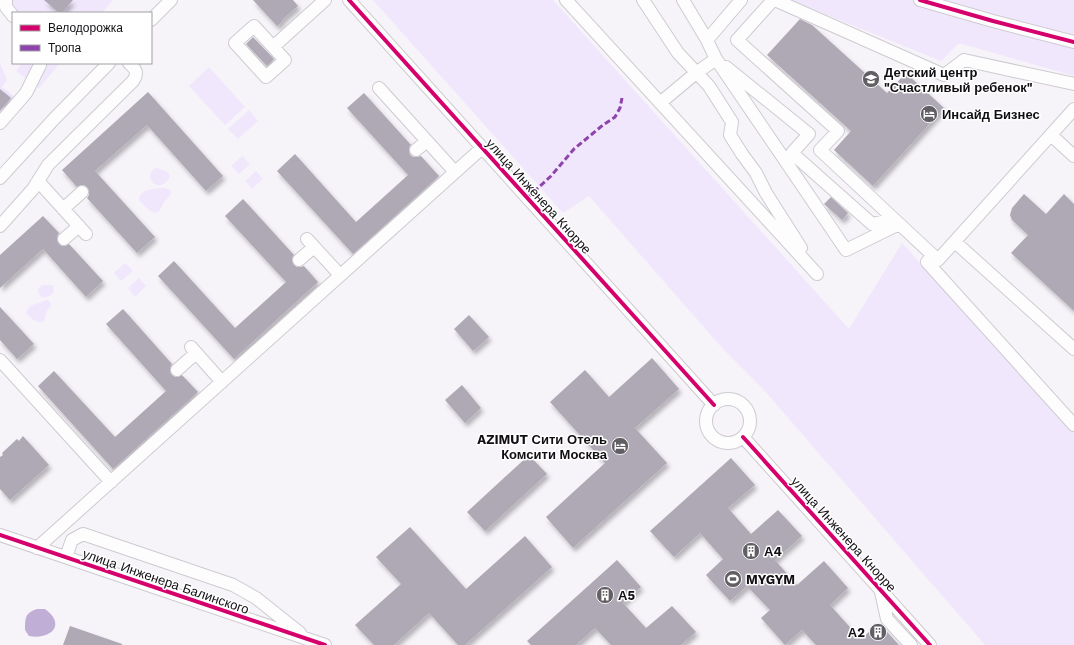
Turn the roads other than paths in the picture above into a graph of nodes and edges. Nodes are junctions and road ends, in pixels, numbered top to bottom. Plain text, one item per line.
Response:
1 (6, 0) edge
2 (171, 0) edge
3 (325, 0) edge
4 (349, 0) edge
5 (566, 0) edge
6 (643, 0) edge
7 (683, 0) edge
8 (741, 0) edge
9 (774, 0) edge
10 (920, 0) edge
11 (12, 15) edge
12 (152, 19) edge
13 (707, 40) junction
14 (1074, 42) edge
15 (273, 47) dead end
16 (716, 59) junction
17 (40, 64) edge
18 (108, 64) edge
19 (130, 64) edge
20 (696, 73) junction
21 (1074, 84) edge
22 (379, 88) dead end
23 (660, 103) junction
24 (1074, 109) edge
25 (751, 110) junction
26 (0, 123) edge
27 (1051, 135) junction
28 (427, 141) junction
29 (482, 148) junction
30 (416, 150) dead end
31 (792, 153) junction
32 (1074, 156) edge
33 (455, 172) junction
34 (0, 178) edge
35 (38, 181) junction
36 (82, 192) dead end
37 (63, 209) junction
38 (897, 221) junction
39 (0, 226) edge
40 (64, 239) dead end
41 (955, 242) junction
42 (933, 256) junction
43 (299, 260) dead end
44 (340, 275) junction
45 (1074, 349) edge
46 (0, 360) edge
47 (177, 370) dead end
48 (222, 382) junction
49 (714, 405) junction
50 (1074, 426) edge
51 (743, 437) junction
52 (111, 482) junction
53 (0, 535) edge
54 (37, 548) junction
55 (66, 557) junction
56 (880, 590) junction
57 (307, 639) junction
58 (325, 645) edge
59 (911, 645) edge
60 (930, 645) edge

1 - 11 street
2 - 12 street
3 - 15 street
4 - 29 street, улица Инженера Кнорре
5 - 23 street
6 - 20 street
7 - 13 street
8 - 13 street
9 - 21 street
9 - 38 street
10 - 14 street
13 - 16 street
16 - 20 street
16 - 25 street
16 - 31 street
17 - 26 street
18 - 34 street
19 - 35 street
20 - 23 street
20 - 23 street
22 - 28 street
24 - 27 street
25 - 31 street
25 - 38 street
27 - 32 street
27 - 41 street
28 - 30 street
28 - 33 street
29 - 33 street
29 - 49 street, улица Инженера Кнорре
31 - 38 street
33 - 44 street
35 - 37 street
35 - 39 street
36 - 37 street
37 - 40 street
38 - 42 street
41 - 42 street
41 - 45 street
42 - 50 street
43 - 44 street
44 - 48 street
46 - 52 street
47 - 48 street
48 - 52 street
49 - 51 street
49 - 51 street
51 - 56 street, улица Инженера Кнорре
52 - 54 street
53 - 54 street, улица Инженера Балинского
54 - 55 street, улица Инженера Балинского
55 - 57 street, улица Инженера Балинского
55 - 57 street
56 - 59 street
56 - 60 street, улица Инженера Кнорре
57 - 58 street, улица Инженера Балинского

